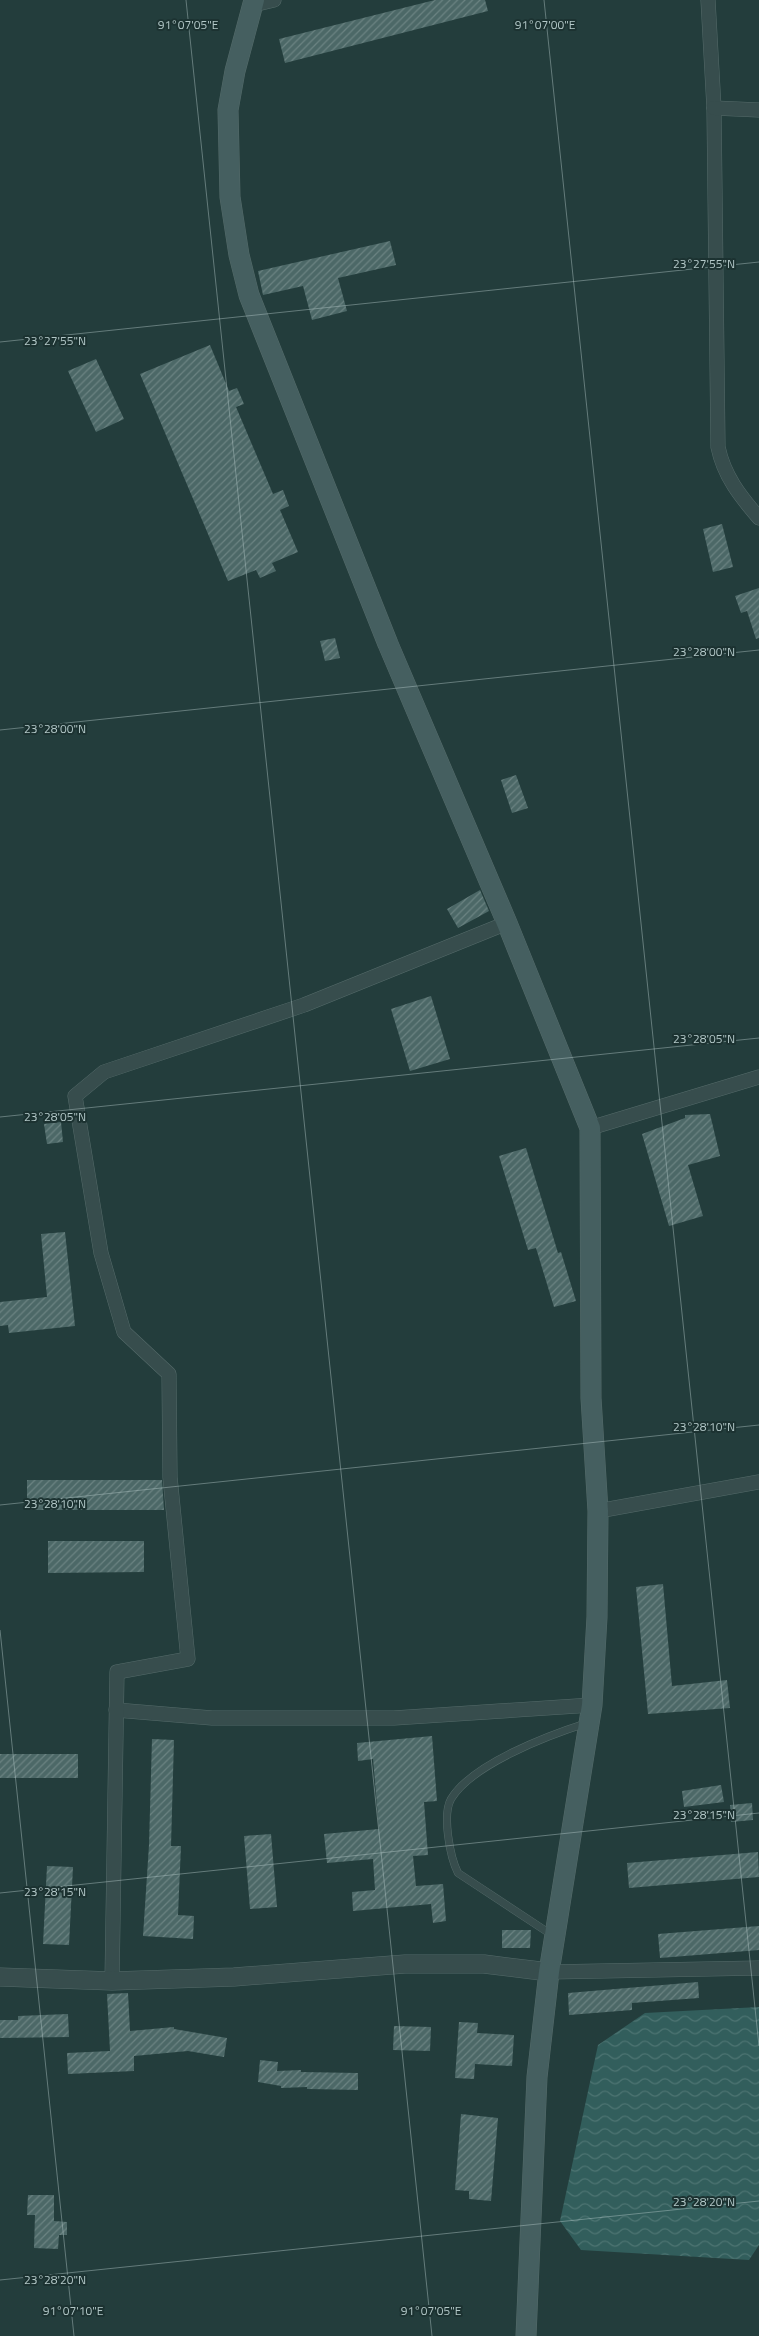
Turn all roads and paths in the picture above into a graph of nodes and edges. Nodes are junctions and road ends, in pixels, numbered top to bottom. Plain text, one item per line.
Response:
1 (274, 0) edge
2 (708, 0) edge
3 (253, 3) edge
4 (714, 108) junction
5 (759, 110) edge
6 (759, 518) edge
7 (507, 923) junction
8 (759, 1077) edge
9 (590, 1128) junction
10 (759, 1482) edge
11 (598, 1511) junction
12 (116, 1710) junction
13 (592, 1713) junction
14 (556, 1938) junction
15 (759, 1968) edge
16 (549, 1972) junction
17 (0, 1977) edge
18 (112, 1981) junction
19 (526, 2336) edge

1 - 3 street
2 - 4 street
3 - 7 main road
4 - 5 street
4 - 6 street
7 - 9 main road
7 - 12 street
8 - 9 street
9 - 11 main road
10 - 11 street
11 - 13 main road
12 - 13 street
12 - 18 street
13 - 14 main road
13 - 14 lane
14 - 16 main road
15 - 16 street
16 - 18 street
16 - 19 main road
17 - 18 street

